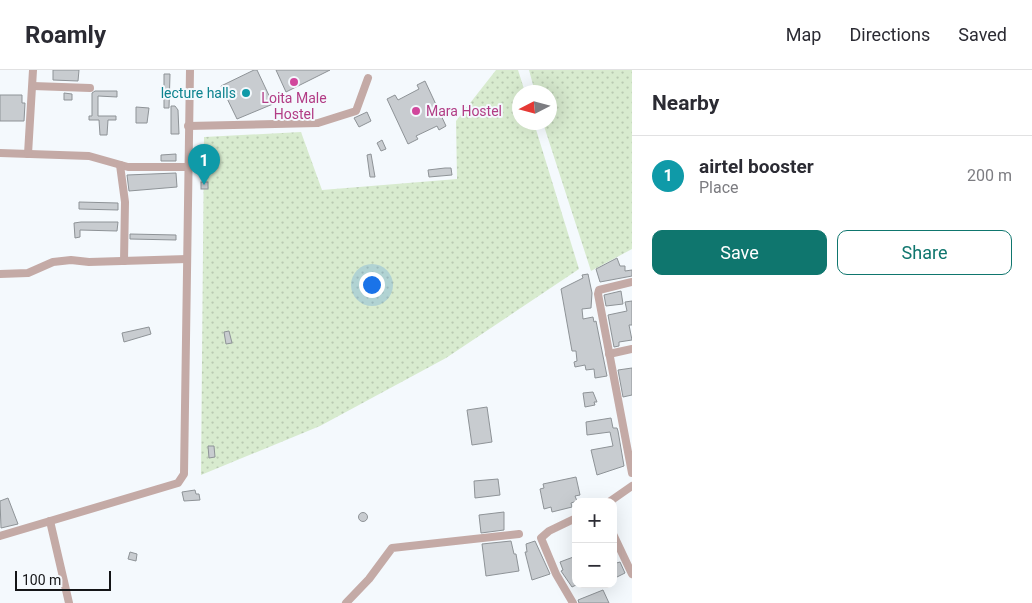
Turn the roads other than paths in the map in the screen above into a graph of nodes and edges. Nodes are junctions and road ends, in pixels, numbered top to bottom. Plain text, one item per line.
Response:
1 (33, 70) edge
2 (190, 70) edge
3 (368, 78) dead end
4 (33, 86) junction
5 (90, 88) dead end
6 (188, 126) junction
7 (0, 153) edge
8 (28, 154) junction
9 (120, 165) junction
10 (187, 167) junction
11 (187, 259) junction
12 (124, 261) junction
13 (0, 274) edge
14 (632, 282) edge
15 (632, 349) edge
16 (608, 354) junction
17 (632, 473) edge
18 (632, 486) edge
19 (615, 498) edge
20 (572, 520) edge
21 (50, 521) junction
22 (519, 534) dead end
23 (0, 536) edge
24 (617, 542) edge
25 (632, 574) edge
26 (69, 603) edge
27 (346, 603) edge
28 (573, 603) edge

1 - 4 street
2 - 6 street
3 - 6 street
4 - 5 street
4 - 8 street
6 - 10 street
7 - 8 street
8 - 9 street
9 - 10 street
9 - 12 street
10 - 11 street
11 - 12 street
11 - 21 street
12 - 13 street
14 - 16 street
15 - 16 street
16 - 17 street
18 - 19 street
20 - 28 street
21 - 23 street
21 - 26 street
22 - 27 street
24 - 25 street

